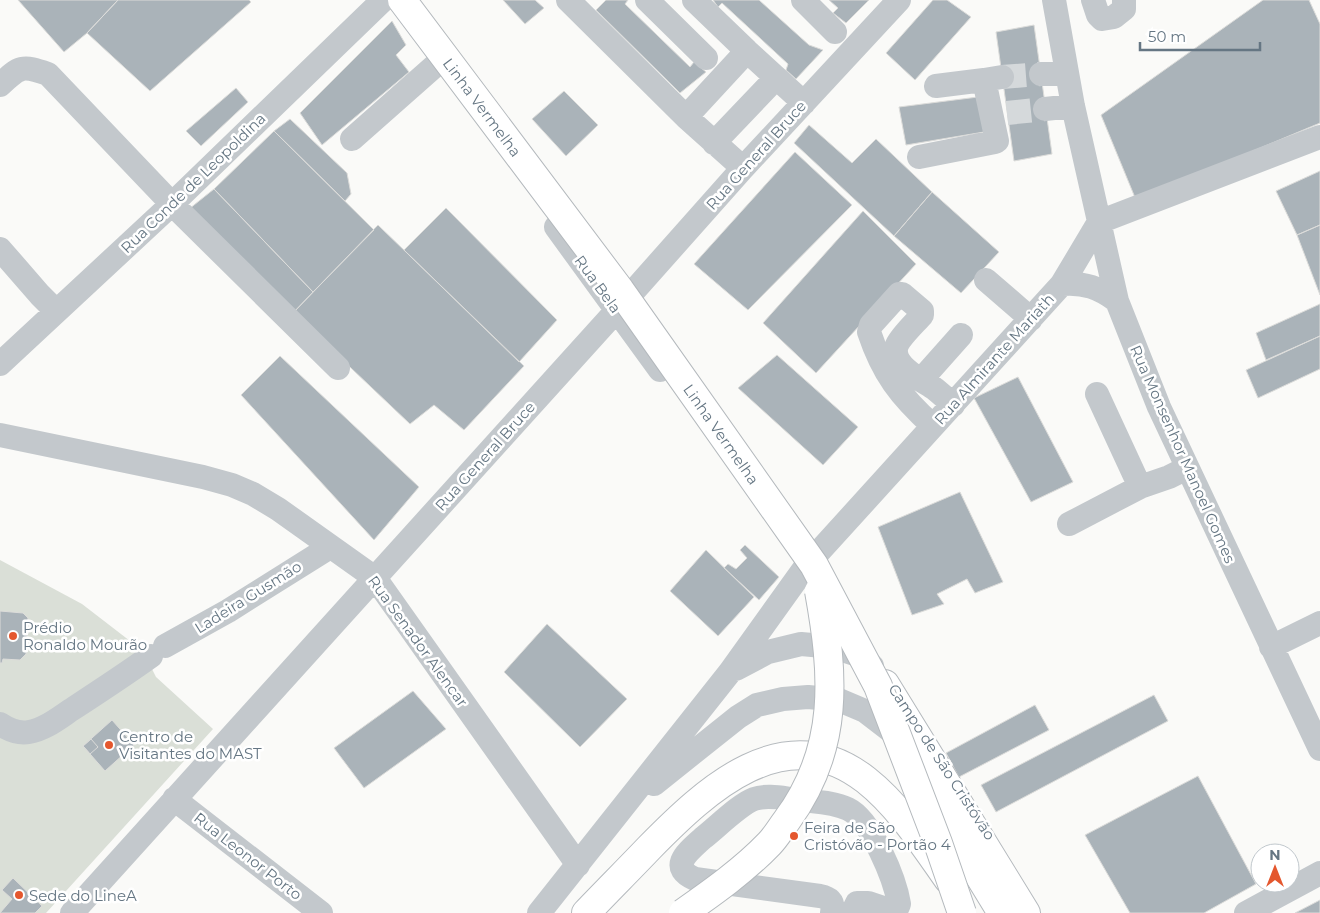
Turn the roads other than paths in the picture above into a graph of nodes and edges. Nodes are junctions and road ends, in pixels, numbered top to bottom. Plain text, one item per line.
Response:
1 (384, 0) edge
2 (393, 0) edge
3 (402, 0) edge
4 (412, 0) edge
5 (647, 0) edge
6 (694, 0) edge
7 (803, 0) edge
8 (899, 0) edge
9 (1054, 0) edge
10 (1093, 0) edge
11 (1124, 0) edge
12 (575, 2) edge
13 (836, 32) dead end
14 (747, 51) junction
15 (706, 58) dead end
16 (438, 63) junction
17 (1041, 74) tunnel mouth
18 (1067, 74) junction
19 (776, 78) junction
20 (0, 85) edge
21 (936, 86) dead end
22 (804, 103) junction
23 (1073, 106) junction
24 (1045, 108) tunnel mouth
25 (686, 117) junction
26 (1320, 137) edge
27 (352, 139) dead end
28 (714, 143) junction
29 (918, 157) dead end
30 (744, 168) junction
31 (172, 204) junction
32 (1099, 222) junction
33 (0, 249) edge
34 (986, 280) dead end
35 (1062, 284) junction
36 (1117, 301) junction
37 (56, 311) junction
38 (617, 311) junction
39 (1031, 319) junction
40 (961, 335) dead end
41 (0, 364) edge
42 (338, 368) dead end
43 (920, 380) junction
44 (1097, 394) dead end
45 (953, 404) junction
46 (933, 426) junction
47 (0, 436) edge
48 (1187, 468) junction
49 (1140, 487) junction
50 (1069, 524) dead end
51 (330, 546) junction
52 (810, 565) junction
53 (375, 578) junction
54 (1320, 623) edge
55 (1271, 647) junction
56 (730, 672) junction
57 (884, 684) junction
58 (0, 724) edge
59 (891, 731) joint
60 (1320, 749) edge
61 (174, 799) junction
62 (621, 811) junction
63 (578, 865) junction
64 (1320, 873) edge
65 (72, 913) edge
66 (321, 913) edge
67 (539, 913) edge
68 (586, 913) edge
69 (684, 913) edge
70 (832, 913) edge
71 (852, 913) edge
72 (962, 913) edge
73 (968, 913) edge
74 (1002, 913) edge
75 (1026, 913) edge
76 (1038, 913) edge
77 (1246, 913) edge

1 - 31 street, Rua Conde de Leopoldina
2 - 16 street, Rua Bela
3 - 52 main road, Linha Vermelha, bridge
4 - 57 main road, Linha Vermelha
5 - 15 street
6 - 14 street
7 - 13 street
8 - 22 street, Rua General Bruce
9 - 18 street, Rua Monsenhor Manoel Gomes
10 - 11 street
12 - 25 street
14 - 19 street
14 - 25 street
16 - 27 street
16 - 38 street, Rua Bela
17 - 18 street
18 - 23 street, Rua Monsenhor Manoel Gomes
19 - 22 street
19 - 28 street
20 - 31 street
21 - 29 street
22 - 30 street, Rua General Bruce
23 - 24 street
23 - 32 street, Rua Monsenhor Manoel Gomes
25 - 28 street
26 - 32 street
28 - 30 street
30 - 38 street, Rua General Bruce
31 - 37 street, Rua Conde de Leopoldina
31 - 42 street
32 - 35 street, Rua Almirante Mariath
32 - 36 street, Rua Monsenhor Manoel Gomes
33 - 37 street
34 - 39 street
35 - 36 street
35 - 39 street, Rua Almirante Mariath
36 - 48 street, Rua Monsenhor Manoel Gomes
37 - 41 street, Rua Conde de Leopoldina
38 - 52 street, Rua Bela
38 - 53 street, Rua General Bruce
39 - 45 street, Rua Almirante Mariath
40 - 43 street
43 - 45 street
43 - 46 street
44 - 49 street
45 - 46 street, Rua Almirante Mariath
46 - 52 street, Rua Almirante Mariath
47 - 51 street, Rua Senador Alencar
48 - 49 street
48 - 55 street, Rua Monsenhor Manoel Gomes
49 - 50 street
51 - 53 street, Rua Senador Alencar
51 - 58 street, Ladeira Gusmão
52 - 56 street, Rua Almirante Mariath
52 - 69 main road, bridge
52 - 72 main road, Linha Vermelha, bridge
53 - 61 street, Rua General Bruce
53 - 63 street, Rua Senador Alencar
54 - 55 street
55 - 60 street, Rua Monsenhor Manoel Gomes
56 - 62 street, Campo de São Cristóvão
56 - 76 street, Campo de São Cristóvão
57 - 73 main road, Linha Vermelha
57 - 75 main road
59 - 62 street, Campo de São Cristóvão
59 - 74 main road
61 - 65 street, Rua General Bruce
61 - 66 street, Rua Leonor Porto
62 - 63 street, Campo de São Cristóvão
63 - 67 street, Campo de São Cristóvão
64 - 77 street
68 - 73 main road
70 - 71 street

